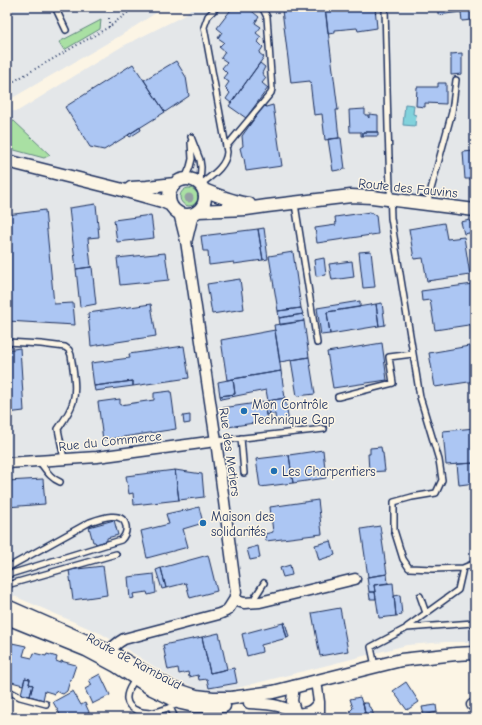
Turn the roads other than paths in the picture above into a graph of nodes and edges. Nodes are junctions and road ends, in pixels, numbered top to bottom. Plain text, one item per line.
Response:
1 (55, 7) edge
2 (217, 7) edge
3 (262, 7) edge
4 (385, 7) edge
5 (66, 30) dead end
6 (456, 80) dead end
7 (226, 147) junction
8 (7, 161) edge
9 (180, 182) junction
10 (202, 187) junction
11 (119, 189) junction
12 (391, 199) junction
13 (295, 203) junction
14 (427, 204) junction
15 (267, 206) junction
16 (175, 209) junction
17 (475, 210) edge
18 (196, 212) junction
19 (186, 241) junction
20 (7, 342) edge
21 (317, 343) dead end
22 (413, 354) junction
23 (338, 397) dead end
24 (324, 429) dead end
25 (241, 438) junction
26 (216, 441) junction
27 (64, 459) junction
28 (39, 461) junction
29 (7, 463) edge
30 (244, 473) dead end
31 (60, 482) dead end
32 (116, 554) dead end
33 (475, 563) edge
34 (7, 568) edge
35 (463, 568) junction
36 (7, 575) edge
37 (355, 579) dead end
38 (264, 583) dead end
39 (7, 585) edge
40 (420, 596) dead end
41 (234, 600) junction
42 (252, 603) junction
43 (7, 606) edge
44 (426, 613) junction
45 (10, 620) edge
46 (473, 623) dead end
47 (406, 628) junction
48 (475, 653) edge
49 (108, 656) junction
50 (375, 666) junction
51 (135, 679) junction
52 (316, 681) junction
53 (294, 686) junction
54 (7, 690) edge
55 (273, 692) junction
56 (196, 696) junction
57 (319, 702) junction
58 (250, 703) junction
59 (46, 704) dead end
60 (176, 705) junction
61 (298, 716) edge
62 (174, 718) edge
63 (319, 718) edge

1 - 5 lane
2 - 7 lane
3 - 7 lane
4 - 12 lane
6 - 14 lane
7 - 10 lane
8 - 11 street
9 - 10 street
9 - 10 lane
9 - 11 street
9 - 16 street
10 - 15 street, Route des Fauvins
10 - 18 street
11 - 16 street
12 - 13 street, Route des Fauvins
12 - 14 street, Route des Fauvins
12 - 22 lane
13 - 15 street, Route des Fauvins
13 - 21 lane
14 - 17 street, Route des Fauvins
15 - 18 street, Route des Fauvins
16 - 18 street
16 - 19 street, Rue des Metiers
18 - 19 street, Rue des Metiers
19 - 26 street, Rue des Metiers
20 - 27 lane
22 - 23 lane
22 - 35 lane
24 - 25 lane
25 - 26 lane
25 - 30 lane
26 - 27 street, Rue du Commerce
26 - 41 street, Rue des Metiers
27 - 28 street, Rue du Commerce
28 - 29 street, Rue du Commerce
28 - 31 lane
32 - 39 lane
33 - 35 lane
34 - 36 lane
35 - 44 lane
37 - 42 street
38 - 42 lane
40 - 44 lane
41 - 42 street
41 - 49 street
43 - 49 street, Route de Rambaud
44 - 47 lane
45 - 49 street, Route de Rambaud
46 - 47 lane
47 - 50 lane
48 - 50 street, Route de Rambaud
49 - 51 street, Route de Rambaud
49 - 56 street, Route de Rambaud
50 - 52 street, Route de Rambaud
51 - 56 lane
51 - 60 street, Route de Rambaud
51 - 60 lane
52 - 53 street, Route de Rambaud
52 - 57 street
53 - 55 street, Route de Rambaud
53 - 61 street
54 - 59 lane
55 - 56 street, Route de Rambaud
55 - 58 street, Route de Rambaud
57 - 61 street
57 - 63 street
58 - 60 street, Route de Rambaud
58 - 61 street
60 - 62 lane

